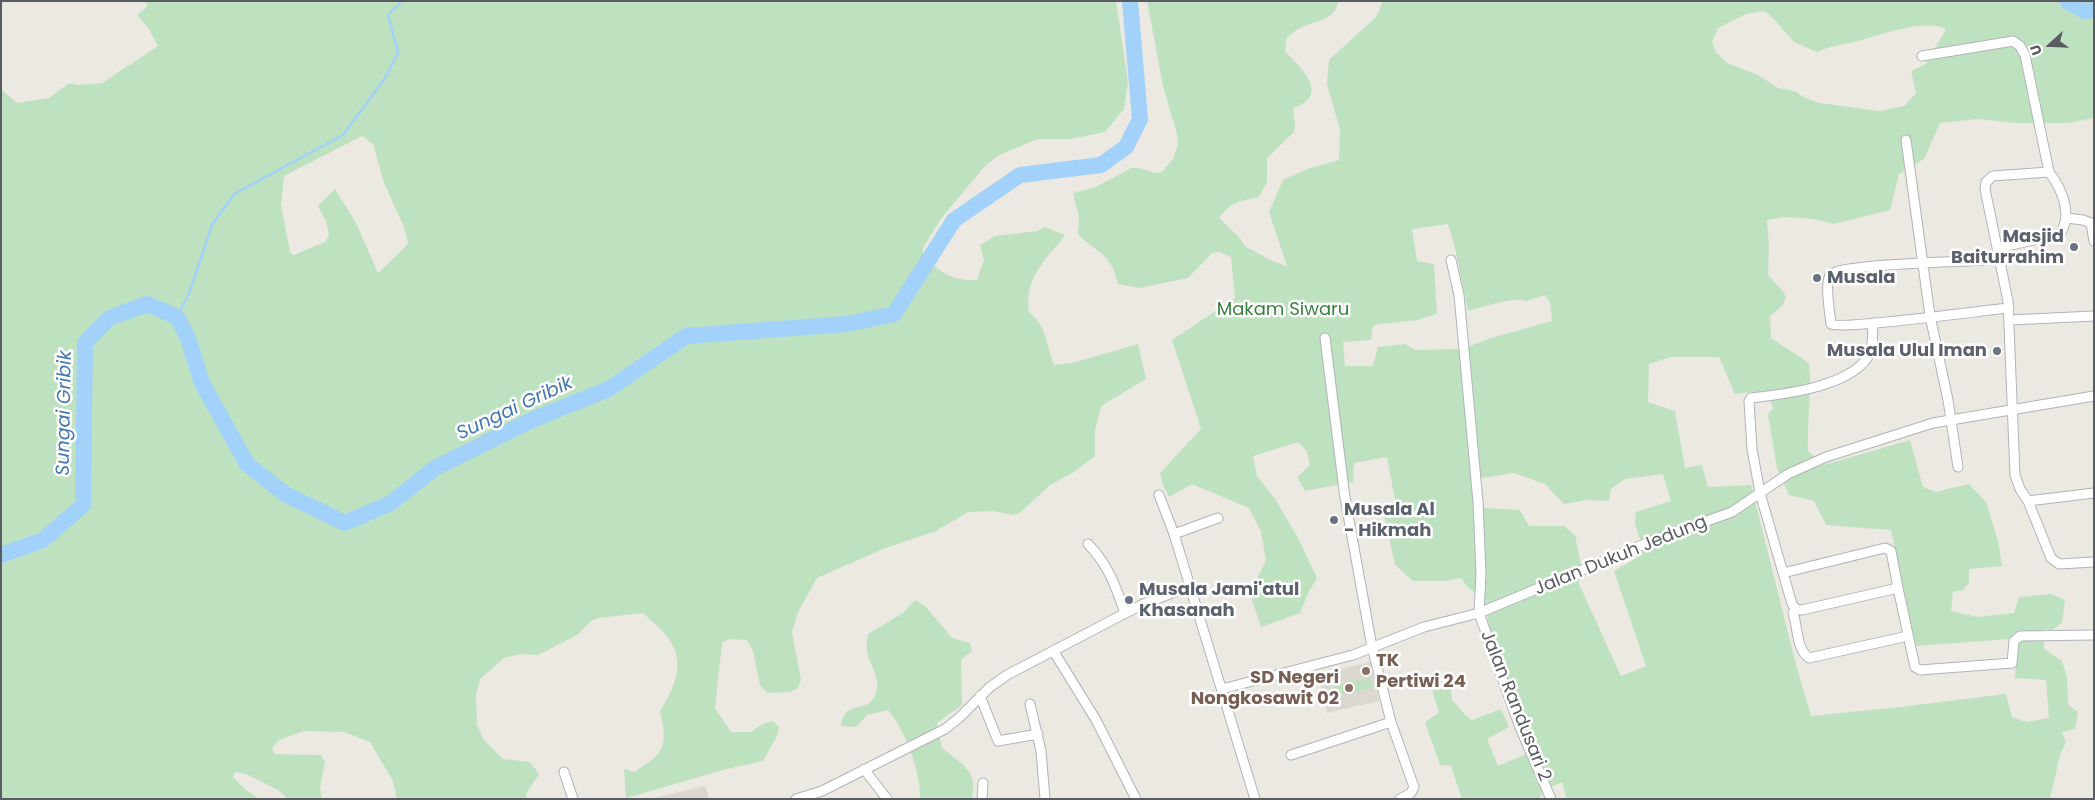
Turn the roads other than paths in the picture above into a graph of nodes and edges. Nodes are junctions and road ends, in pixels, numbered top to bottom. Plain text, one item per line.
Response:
1 (1922, 56) dead end
2 (1906, 140) dead end
3 (2049, 172) junction
4 (2066, 218) junction
5 (2094, 241) edge
6 (1998, 248) junction
7 (2000, 259) junction
8 (1451, 260) dead end
9 (1924, 262) junction
10 (2009, 308) junction
11 (1930, 316) junction
12 (2094, 316) edge
13 (2010, 320) junction
14 (1873, 323) junction
15 (1325, 338) dead end
16 (2094, 396) edge
17 (2014, 408) junction
18 (1952, 420) junction
19 (1958, 467) dead end
20 (1760, 493) junction
21 (2094, 493) edge
22 (1159, 496) dead end
23 (2028, 501) junction
24 (1218, 518) dead end
25 (1174, 534) junction
26 (1088, 544) dead end
27 (2094, 562) edge
28 (1783, 573) junction
29 (1190, 586) junction
30 (1898, 588) junction
31 (1796, 609) junction
32 (1125, 613) junction
33 (1479, 613) junction
34 (2094, 635) edge
35 (1908, 636) junction
36 (1372, 647) junction
37 (1054, 652) junction
38 (1222, 689) junction
39 (980, 696) junction
40 (1030, 704) dead end
41 (1391, 722) junction
42 (1038, 734) junction
43 (1291, 755) dead end
44 (864, 768) junction
45 (564, 772) dead end
46 (983, 783) dead end
47 (821, 795) edge
48 (1135, 798) edge
49 (573, 799) edge
50 (796, 799) edge
51 (888, 799) edge
52 (982, 799) edge
53 (1045, 799) edge
54 (1255, 799) edge
55 (1400, 799) edge
56 (1551, 799) edge

1 - 3 street
2 - 9 street
3 - 4 street
3 - 6 street
4 - 5 street
4 - 6 street
6 - 7 street
7 - 9 street
7 - 10 street
8 - 33 street
9 - 11 street
9 - 14 street
10 - 11 street
10 - 13 street
11 - 14 street
11 - 18 street
12 - 13 street
13 - 17 street
14 - 20 street
15 - 36 street
16 - 17 street, Jalan Dukuh Jedung
17 - 18 street, Jalan Dukuh Jedung
17 - 23 street
18 - 19 street
18 - 20 street, Jalan Dukuh Jedung
20 - 28 street
20 - 33 street, Jalan Dukuh Jedung
21 - 23 street
22 - 25 street
23 - 27 street
24 - 25 street
25 - 29 street
26 - 32 street
28 - 30 street
28 - 31 street
29 - 32 street
29 - 38 street
30 - 31 street
30 - 35 street
31 - 35 street
32 - 37 street
33 - 36 street, Jalan Dukuh Jedung
33 - 56 street, Jalan Randusari 2
34 - 35 street
36 - 38 street, Jalan Dukuh Jedung
36 - 41 street
37 - 39 street
37 - 48 street
38 - 54 street
39 - 42 street
39 - 44 street
40 - 42 street
41 - 43 street
41 - 55 street
42 - 53 street
44 - 47 street
44 - 51 street
45 - 49 street
46 - 52 street
47 - 50 street

